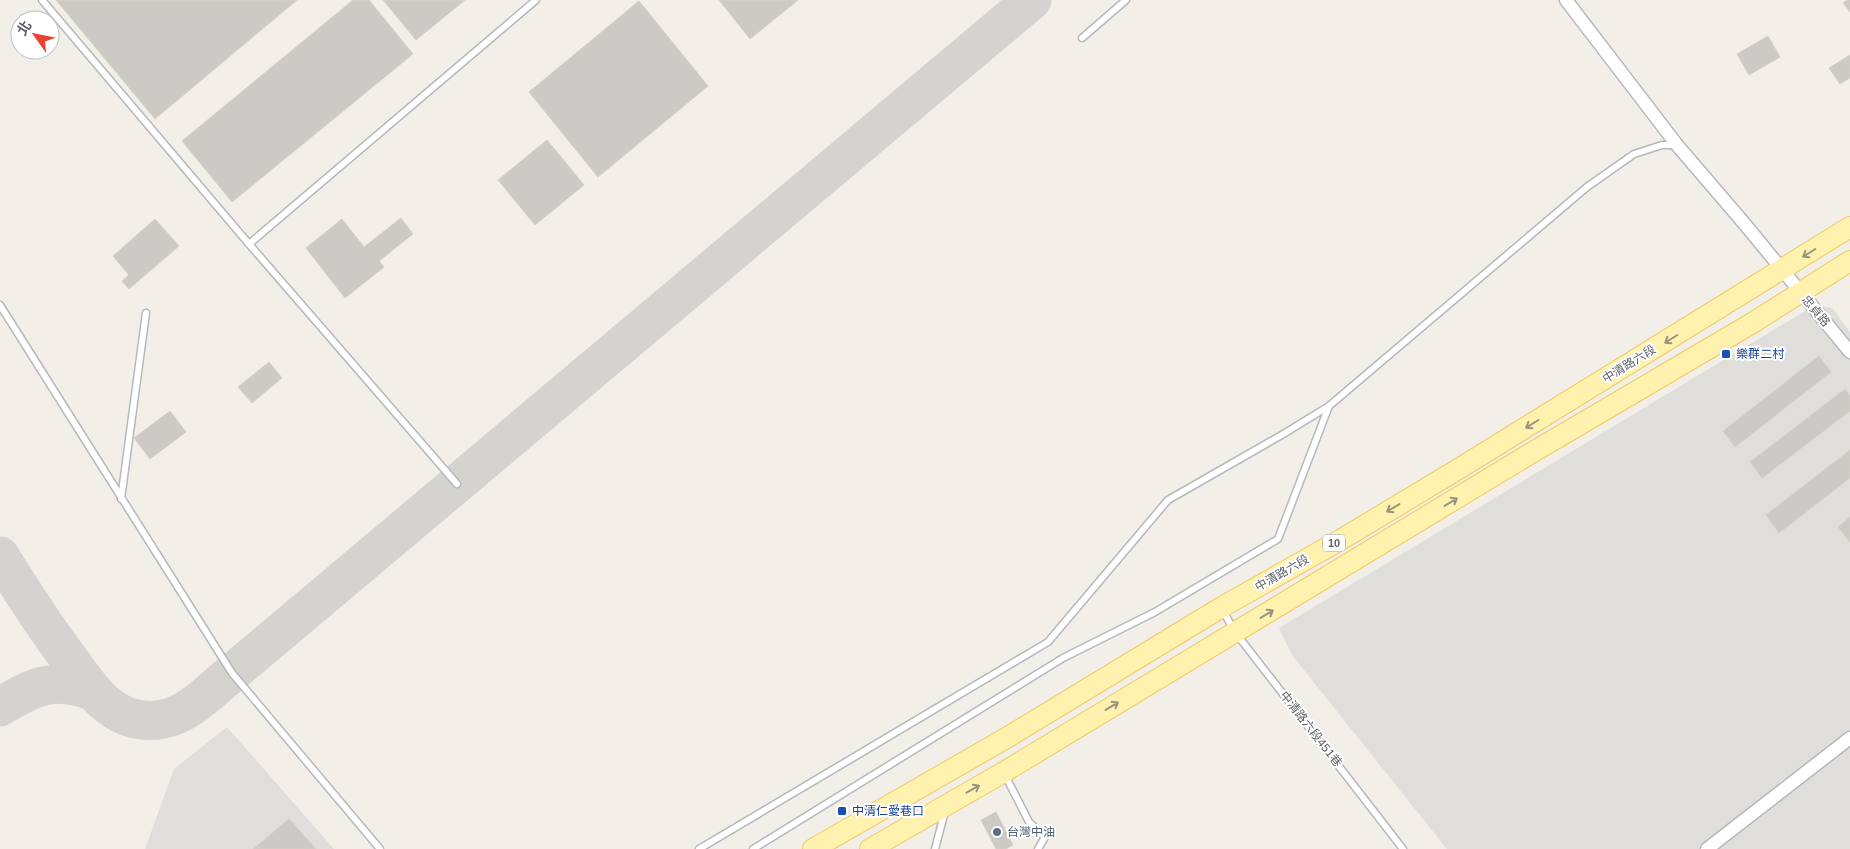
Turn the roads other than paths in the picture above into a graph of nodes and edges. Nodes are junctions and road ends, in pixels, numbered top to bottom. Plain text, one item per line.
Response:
1 (42, 0) edge
2 (536, 0) edge
3 (1126, 0) edge
4 (1566, 0) edge
5 (1082, 38) dead end
6 (1677, 146) junction
7 (1850, 227) edge
8 (249, 244) junction
9 (1850, 261) edge
10 (1781, 270) junction
11 (1801, 293) junction
12 (0, 305) edge
13 (146, 313) dead end
14 (1850, 352) edge
15 (1329, 406) junction
16 (457, 484) dead end
17 (121, 498) junction
18 (1222, 607) junction
19 (1236, 632) junction
20 (1850, 738) edge
21 (1004, 772) junction
22 (947, 804) junction
23 (380, 849) edge
24 (700, 849) edge
25 (753, 849) edge
26 (813, 849) edge
27 (870, 849) edge
28 (935, 849) edge
29 (1038, 849) edge
30 (1403, 849) edge
31 (1707, 849) edge

1 - 8 lane
2 - 8 lane
3 - 5 lane
4 - 6 street, 忠貞路
6 - 10 street, 忠貞路
6 - 15 lane
7 -> 10 main road, 中清路六段 / 10
8 - 16 lane
9 - 11 main road, 10
10 - 11 street, 忠貞路
10 -> 18 main road, 中清路六段 / 10
11 - 14 street, 忠貞路
19 -> 11 main road, 10
12 - 17 lane
13 - 17 lane
15 - 24 lane
15 - 25 lane
17 - 23 lane
18 - 19 lane, 中清路六段451巷
18 - 26 main road, 中清路六段 / 10
21 -> 19 main road, 10
19 - 30 lane, 中清路六段451巷
20 - 31 street
22 -> 21 main road, 10
21 - 29 lane
22 - 27 main road, 10
22 - 28 lane

